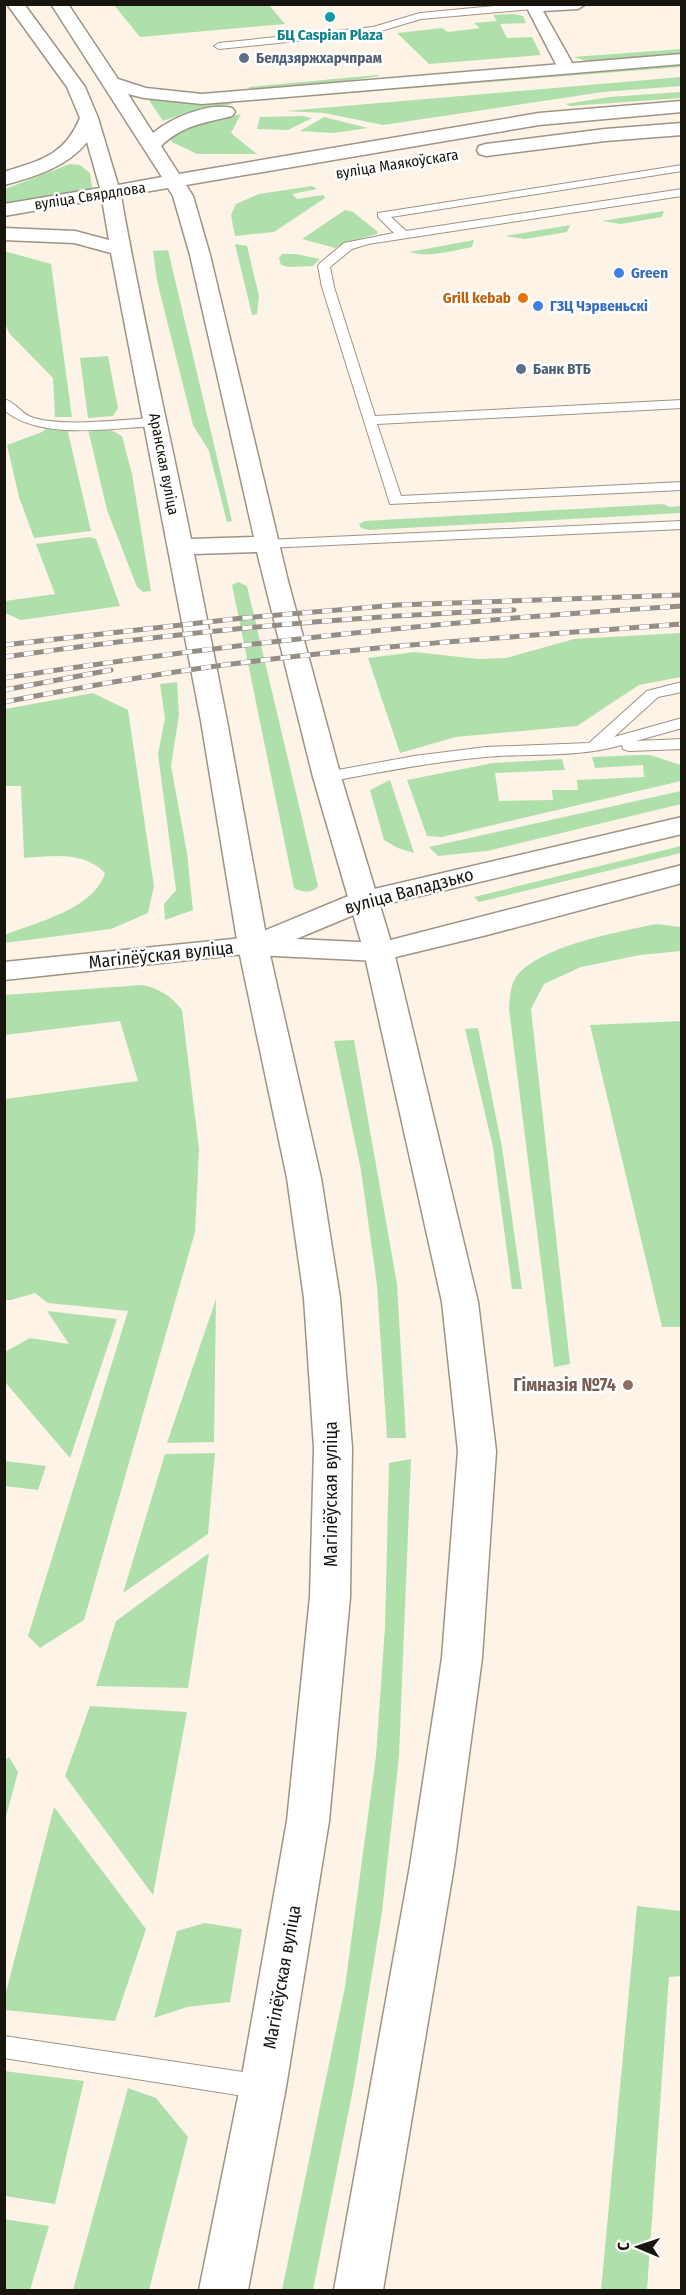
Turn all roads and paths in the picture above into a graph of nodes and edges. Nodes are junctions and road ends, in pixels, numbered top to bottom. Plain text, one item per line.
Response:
1 (15, 4) edge
2 (59, 4) edge
3 (578, 4) edge
4 (532, 6) edge
5 (219, 46) dead end
6 (681, 58) edge
7 (566, 68) junction
8 (681, 71) edge
9 (112, 83) junction
10 (681, 106) edge
11 (89, 118) junction
12 (681, 129) edge
13 (151, 145) junction
14 (462, 154) dead end
15 (681, 168) edge
16 (4, 179) edge
17 (297, 179) dead end
18 (179, 189) junction
19 (681, 192) edge
20 (113, 200) junction
21 (4, 210) edge
22 (4, 225) edge
23 (4, 234) edge
24 (405, 236) junction
25 (120, 249) junction
26 (681, 404) edge
27 (7, 407) edge
28 (370, 420) junction
29 (156, 422) junction
30 (681, 486) edge
31 (681, 525) edge
32 (266, 544) junction
33 (181, 548) junction
34 (681, 687) edge
35 (681, 709) edge
36 (681, 723) edge
37 (681, 734) edge
38 (681, 744) edge
39 (593, 748) junction
40 (327, 777) junction
41 (681, 825) edge
42 (681, 874) edge
43 (363, 900) junction
44 (253, 946) junction
45 (378, 952) junction
46 (4, 971) edge
47 (4, 2047) edge
48 (263, 2087) junction
49 (224, 2290) edge
50 (359, 2290) edge

1 - 11 main road, Аранская вуліца
2 - 9 main road
3 - 4 main road
4 - 5 lane
4 - 7 main road
6 - 7 main road
7 - 9 main road
8 - 13 main road
9 - 13 main road
10 - 18 main road, вуліца Маякоўскага
11 - 16 main road
11 - 20 main road, Аранская вуліца
12 - 14 main road, вуліца Маякоўскага
13 - 18 main road
15 - 24 lane
17 - 18 main road, вуліца Маякоўскага
18 - 20 main road, вуліца Маякоўскага
18 - 32 main road
19 - 24 lane
20 - 21 main road, вуліца Свярдлова
20 - 22 main road, вуліца Свярдлова
20 - 25 main road, Аранская вуліца
23 - 25 main road
24 - 28 lane
25 - 29 main road, Аранская вуліца
26 - 28 lane
27 - 29 lane
28 - 30 lane
29 - 33 main road, Аранская вуліца
31 - 32 lane
32 - 33 main road
32 - 40 main road
33 - 44 main road, Аранская вуліца
34 - 39 lane
35 - 39 lane
36 - 39 lane
37 - 39 lane
38 - 39 lane
39 - 40 lane
40 - 43 main road
41 - 43 main road, вуліца Валадзько
42 - 45 main road
43 - 44 main road, вуліца Валадзько
43 - 45 main road
44 - 45 main road
44 - 46 main road, Магілёўская вуліца
44 - 48 main road, Магілёўская вуліца
45 - 50 main road
47 - 48 lane
48 - 49 main road, Магілёўская вуліца

